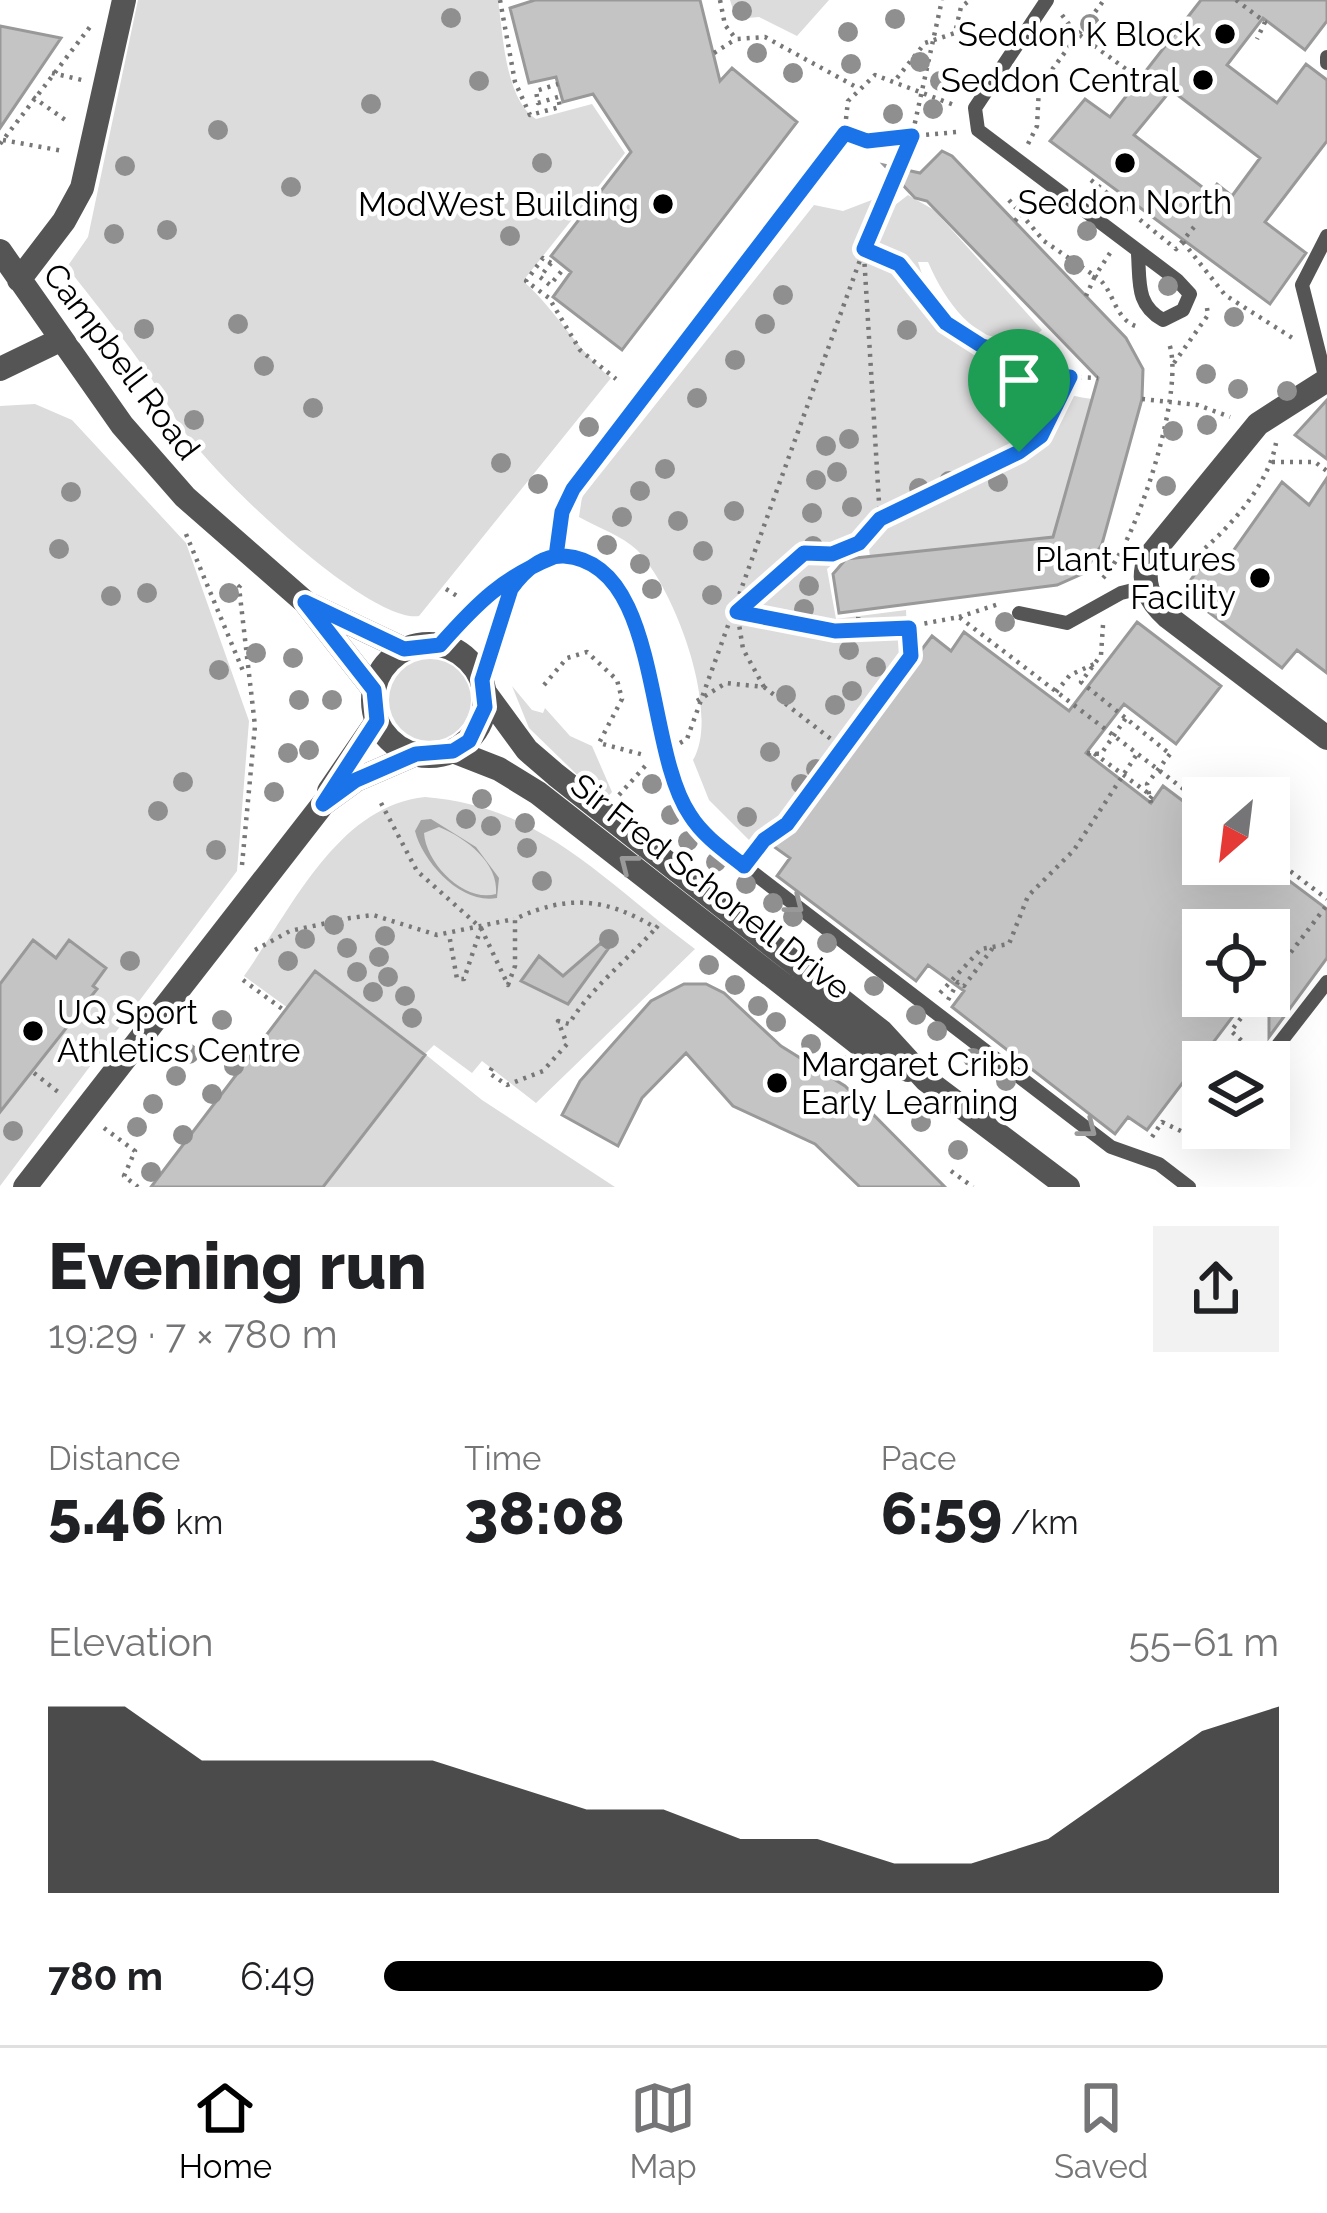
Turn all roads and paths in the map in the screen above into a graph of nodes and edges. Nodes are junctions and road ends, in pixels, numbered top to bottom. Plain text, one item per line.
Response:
1 (124, 0) edge
2 (500, 0) edge
3 (720, 0) edge
4 (942, 0) edge
5 (970, 0) edge
6 (1047, 0) edge
7 (1104, 0) edge
8 (1236, 0) edge
9 (97, 19) dead end
10 (1076, 33) junction
11 (736, 39) junction
12 (935, 39) junction
13 (1257, 39) dead end
14 (713, 53) dead end
15 (51, 73) junction
16 (1135, 75) dead end
17 (897, 79) junction
18 (82, 80) dead end
19 (558, 84) dead end
20 (858, 88) junction
21 (925, 91) junction
22 (34, 98) junction
23 (975, 108) junction
24 (73, 125) dead end
25 (978, 130) junction
26 (912, 136) junction
27 (1, 141) edge
28 (840, 144) dead end
29 (68, 152) dead end
30 (1022, 153) dead end
31 (1091, 180) dead end
32 (1045, 184) junction
33 (1009, 200) dead end
34 (1017, 218) junction
35 (1194, 227) dead end
36 (1327, 236) edge
37 (1119, 241) junction
38 (1183, 242) junction
39 (864, 249) junction
40 (0, 251) edge
41 (1138, 254) junction
42 (565, 267) dead end
43 (1094, 276) junction
44 (19, 280) junction
45 (1218, 288) junction
46 (1086, 296) dead end
47 (1148, 319) dead end
48 (1159, 332) dead end
49 (60, 340) junction
50 (1305, 345) dead end
51 (1174, 363) junction
52 (0, 369) edge
53 (1070, 377) junction
54 (1098, 378) dead end
55 (616, 379) dead end
56 (1327, 380) edge
57 (1142, 399) dead end
58 (1171, 401) junction
59 (1240, 421) dead end
60 (1278, 433) dead end
61 (1272, 462) junction
62 (1327, 471) edge
63 (880, 519) junction
64 (186, 534) dead end
65 (1178, 549) dead end
66 (556, 556) junction
67 (1192, 559) junction
68 (1201, 567) dead end
69 (520, 576) junction
70 (244, 581) dead end
71 (1099, 581) dead end
72 (1145, 587) junction
73 (305, 602) junction
74 (859, 610) dead end
75 (733, 612) junction
76 (1019, 613) joint
77 (959, 617) junction
78 (1103, 619) dead end
79 (857, 628) junction
80 (909, 628) junction
81 (440, 645) junction
82 (404, 649) junction
83 (1095, 664) junction
84 (245, 676) junction
85 (544, 685) dead end
86 (484, 687) junction
87 (764, 687) junction
88 (374, 690) junction
89 (1056, 692) junction
90 (697, 701) junction
91 (1126, 718) junction
92 (377, 721) junction
93 (1327, 738) edge
94 (680, 742) dead end
95 (845, 750) dead end
96 (453, 751) junction
97 (416, 754) junction
98 (1137, 754) junction
99 (1122, 774) junction
100 (1182, 788) edge
101 (615, 800) dead end
102 (381, 803) dead end
103 (323, 804) junction
104 (744, 866) junction
105 (1290, 872) edge
106 (240, 875) dead end
107 (1327, 902) edge
108 (514, 919) junction
109 (663, 920) dead end
110 (481, 928) junction
111 (656, 928) junction
112 (449, 934) junction
113 (995, 945) junction
114 (255, 950) dead end
115 (1290, 952) edge
116 (243, 980) dead end
117 (1327, 982) edge
118 (952, 994) dead end
119 (928, 1007) junction
120 (285, 1011) dead end
121 (1242, 1017) edge
122 (1242, 1041) edge
123 (1281, 1041) edge
124 (492, 1068) dead end
125 (34, 1073) dead end
126 (926, 1080) junction
127 (70, 1102) dead end
128 (107, 1130) dead end
129 (1182, 1132) edge
130 (1152, 1137) dead end
131 (951, 1171) dead end
132 (25, 1187) edge
133 (138, 1187) edge
134 (973, 1187) edge
135 (1068, 1187) edge
136 (1189, 1187) edge

1 - 44 street
2 - 19 path
3 - 11 path
4 - 12 path
5 - 12 path
6 - 23 lane
7 - 10 path
8 - 13 path
9 - 15 path
10 - 16 path
10 - 30 path
11 - 14 path
11 - 20 path
12 - 17 path
12 - 21 path
15 - 18 path
15 - 22 path
17 - 20 path
17 - 21 path
20 - 26 path
21 - 23 path
21 - 26 path
22 - 24 path
22 - 27 path
23 - 25 lane
25 - 26 path
25 - 32 lane
26 - 39 path
27 - 29 path
28 - 66 lane
31 - 38 path
32 - 34 path
32 - 37 lane
33 - 34 path
34 - 43 path
35 - 38 path
36 - 56 lane
37 - 41 lane
37 - 43 path
38 - 45 path
39 - 53 path
39 - 63 path
39 - 75 path
40 - 44 street, Campbell Road
41 - 41 lane
42 - 55 path
43 - 46 path
43 - 47 path
44 - 49 street, Campbell Road
45 - 50 path
45 - 51 path
48 - 51 path
49 - 52 street
49 - 73 street, Campbell Road
51 - 58 path
53 - 54 path
53 - 63 path
56 - 72 street
57 - 58 path
58 - 59 path
58 - 71 path
60 - 61 path
61 - 62 path
61 - 67 path
63 - 75 path
64 - 84 path
65 - 67 path
66 - 69 lane
66 - 104 lane
67 - 68 path
69 - 81 lane
69 - 86 lane
70 - 84 path
72 - 76 lane
72 - 93 street
73 - 82 street, Campbell Road
73 - 88 street, Campbell Road
74 - 79 path
75 - 79 path
75 - 87 path
75 - 90 path
76 - 77 path
77 - 80 path
77 - 89 path
78 - 83 path
79 - 80 path
80 - 104 path
81 - 82 street
81 - 86 street, Sir Fred Schonell Drive
82 - 88 street
83 - 89 path
83 - 91 path
84 - 106 path
85 - 101 path
86 - 96 street
86 - 126 street, Sir Fred Schonell Drive
87 - 90 path
87 - 95 path, bridge
88 - 92 street
89 - 98 path
90 - 94 path
91 - 99 path, bridge
91 - 99 path, bridge
92 - 97 street
92 - 103 street
96 - 97 street, Sir Fred Schonell Drive
126 -> 96 street, Sir Fred Schonell Drive
97 - 103 street, Sir Fred Schonell Drive
98 - 99 path
98 - 100 path
99 - 113 path
102 - 110 path
103 - 132 street
104 -> 119 lane
105 - 107 path
107 - 115 path
108 - 110 path
108 - 110 path
108 - 111 path
109 - 111 path
110 - 112 path
110 - 112 path
111 - 124 path
112 - 114 path
113 - 118 path
113 - 119 path
116 - 120 path
117 - 123 lane
119 -> 136 lane
121 - 122 path
125 - 127 path
126 - 135 street, Sir Fred Schonell Drive
128 - 133 path
129 - 130 path
131 - 134 path

